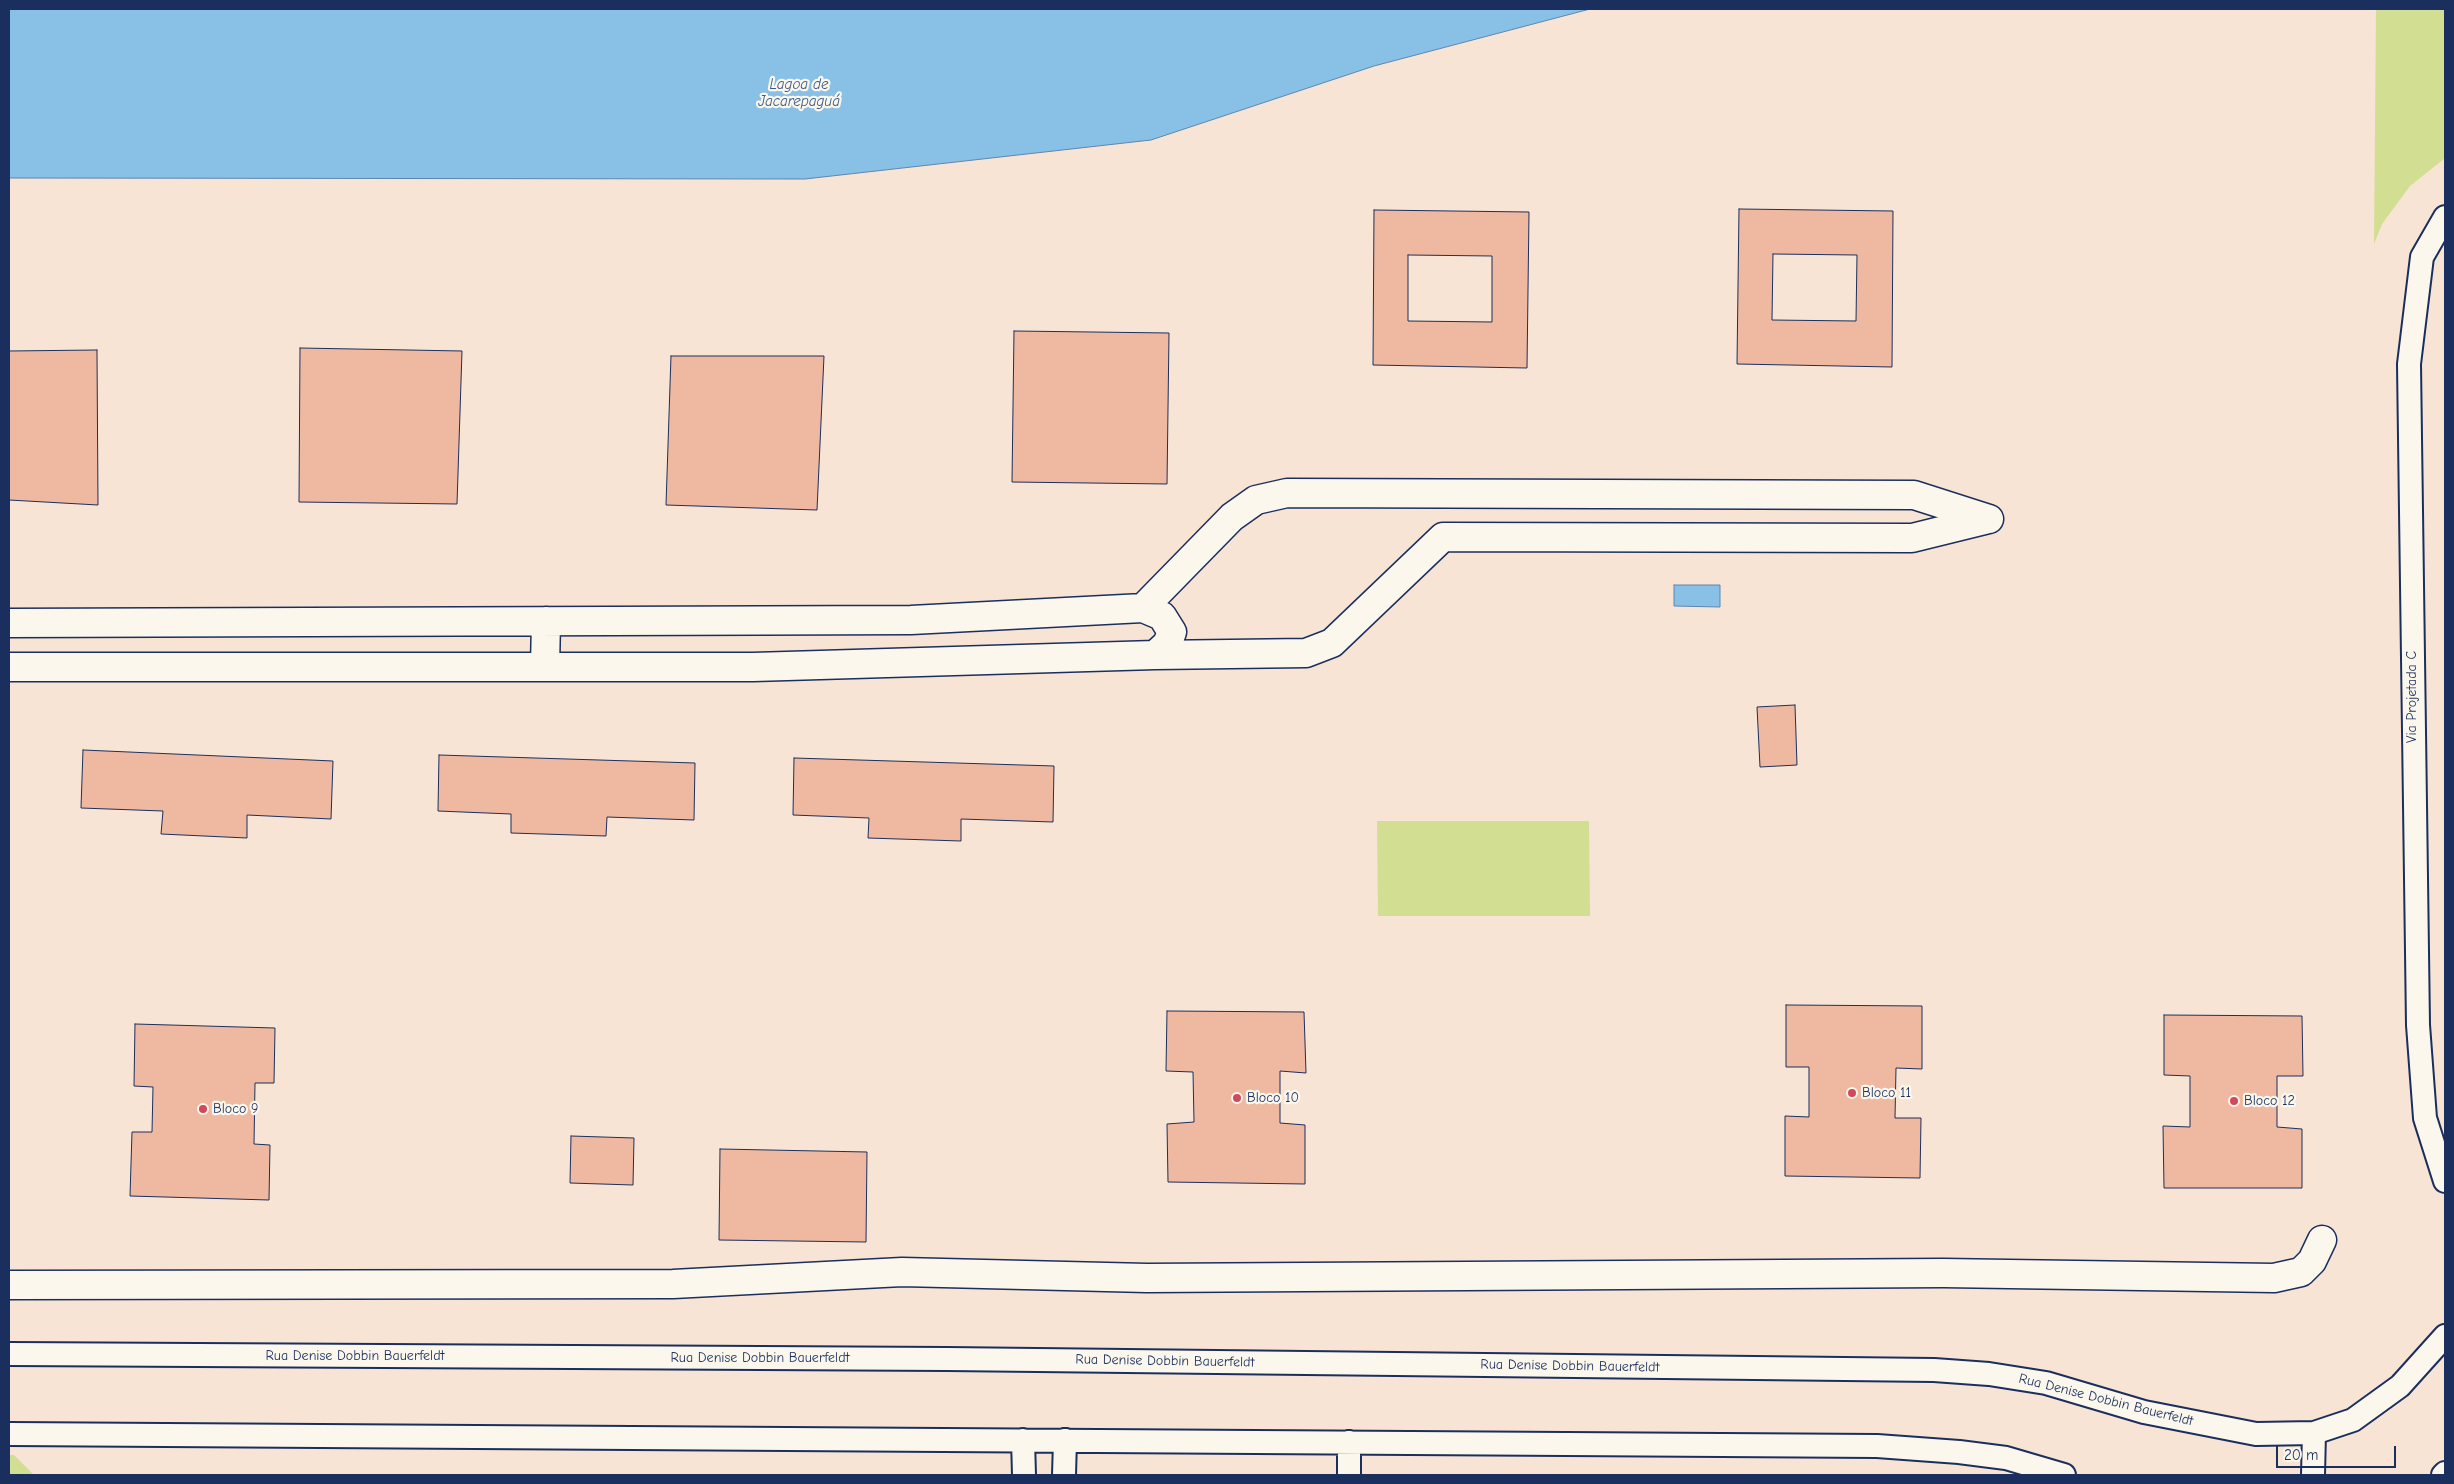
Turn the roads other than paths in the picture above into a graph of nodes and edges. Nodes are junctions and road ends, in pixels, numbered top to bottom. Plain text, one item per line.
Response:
1 (2445, 217) edge
2 (1438, 495) junction
3 (1443, 537) junction
4 (1143, 608) junction
5 (546, 622) junction
6 (9, 623) edge
7 (1155, 655) junction
8 (545, 667) junction
9 (9, 668) edge
10 (2445, 1181) edge
11 (2322, 1240) dead end
12 (9, 1285) edge
13 (2445, 1336) edge
14 (9, 1354) edge
15 (2314, 1433) junction
16 (9, 1434) edge
17 (1023, 1440) junction
18 (1065, 1440) junction
19 (1349, 1442) junction
20 (1024, 1475) edge
21 (1064, 1475) edge
22 (1350, 1475) edge
23 (2064, 1475) edge
24 (2313, 1475) edge

1 - 10 lane, Via Projetada C
2 - 3 street
2 - 3 street
2 - 4 street
3 - 7 street
4 - 5 street
4 - 7 street
5 - 6 street
5 - 8 street
7 - 8 street
8 - 9 street
11 - 12 street
13 - 15 lane
14 - 15 lane, Rua Denise Dobbin Bauerfeldt
15 - 24 lane
16 - 17 lane
17 - 18 lane
17 - 20 lane
18 - 19 lane
18 - 21 lane
19 - 22 lane
19 - 23 lane

